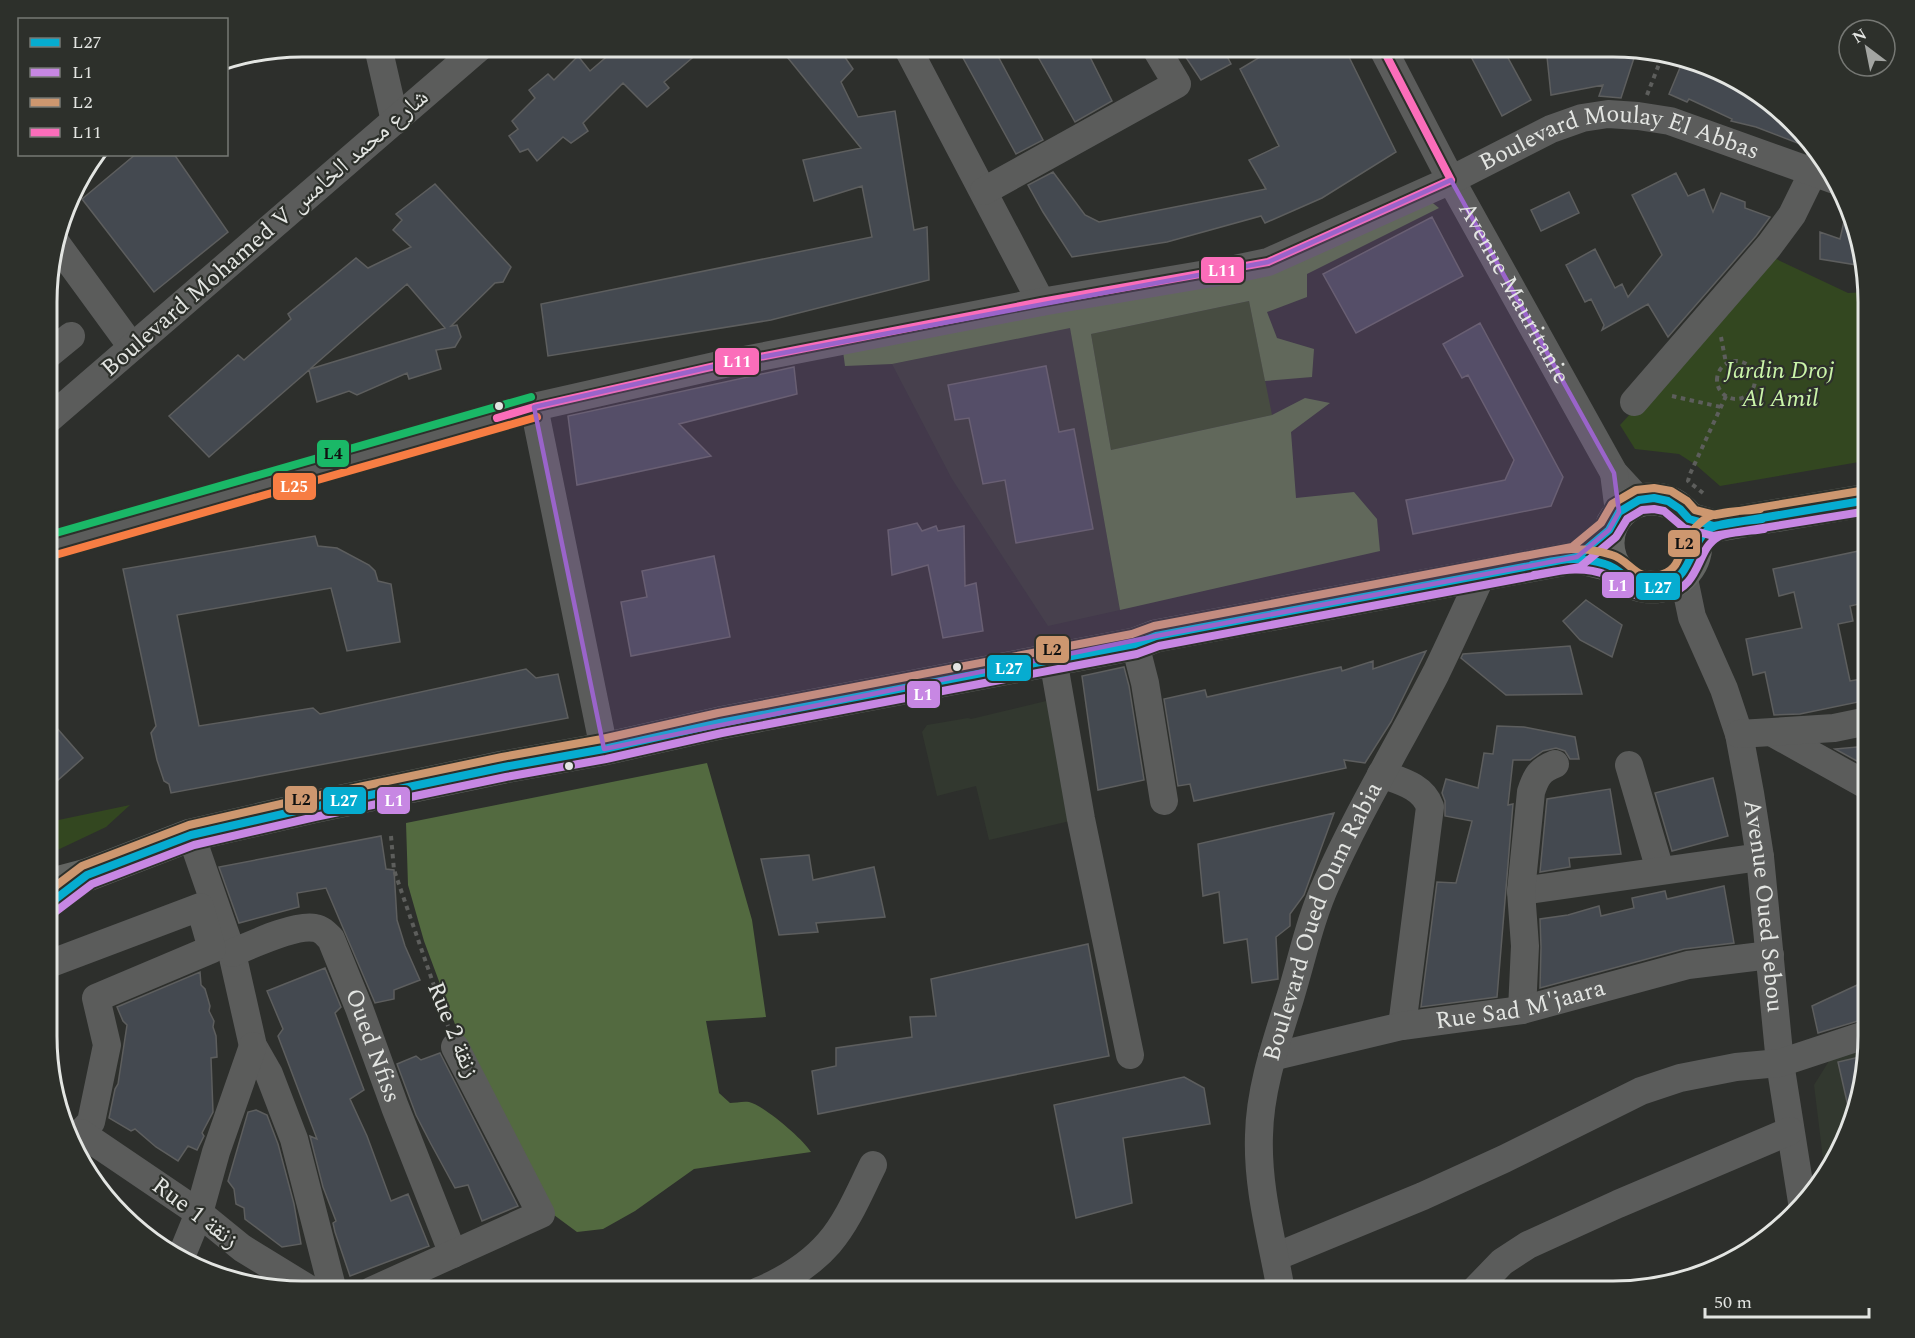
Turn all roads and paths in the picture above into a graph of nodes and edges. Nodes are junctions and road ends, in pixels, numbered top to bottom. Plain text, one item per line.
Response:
1 (380, 57) edge
2 (468, 57) edge
3 (913, 57) edge
4 (1161, 57) edge
5 (1387, 57) edge
6 (1660, 62) edge
7 (1638, 116) junction
8 (395, 121) junction
9 (1820, 170) edge
10 (1821, 172) edge
11 (1451, 180) junction
12 (984, 191) junction
13 (62, 252) edge
14 (1041, 302) junction
15 (71, 336) dead end
16 (57, 347) edge
17 (132, 347) junction
18 (1641, 394) joint
19 (1726, 396) junction
20 (534, 407) junction
21 (1721, 407) junction
22 (57, 412) edge
23 (1858, 503) edge
24 (1623, 514) junction
25 (1706, 528) junction
26 (57, 544) edge
27 (1577, 557) junction
28 (1614, 566) junction
29 (1482, 574) junction
30 (1674, 579) junction
31 (1134, 644) junction
32 (1053, 659) junction
33 (1858, 723) edge
34 (1773, 733) junction
35 (1738, 734) junction
36 (604, 749) junction
37 (1555, 764) dead end
38 (1629, 765) dead end
39 (1381, 774) junction
40 (1858, 786) edge
41 (1164, 801) dead end
42 (191, 835) junction
43 (391, 836) dead end
44 (1760, 857) junction
45 (1660, 870) junction
46 (87, 874) junction
47 (57, 883) edge
48 (1521, 891) junction
49 (57, 898) edge
50 (232, 953) junction
51 (1770, 955) junction
52 (57, 961) edge
53 (1522, 1010) junction
54 (1402, 1026) junction
55 (1858, 1037) edge
56 (253, 1046) junction
57 (455, 1047) joint
58 (1130, 1055) dead end
59 (1272, 1057) junction
60 (1780, 1063) junction
61 (1790, 1131) junction
62 (80, 1139) edge
63 (82, 1143) edge
64 (873, 1165) dead end
65 (1801, 1193) edge
66 (199, 1213) junction
67 (184, 1250) edge
68 (453, 1254) junction
69 (1275, 1257) junction
70 (295, 1281) edge
71 (330, 1281) edge
72 (392, 1281) edge
73 (781, 1281) edge
74 (1279, 1281) edge
75 (1484, 1281) edge

1 - 8 street
2 - 8 street, Boulevard Mohamed V شارع محمد الخامس
3 - 12 street
4 - 12 street
5 - 11 street, Avenue Mauritanie
6 - 7 path
7 - 9 street, Boulevard Moulay El Abbas
7 - 11 street, Boulevard Moulay El Abbas
8 - 17 street, Boulevard Mohamed V شارع محمد الخامس
10 - 18 street
11 - 14 street, Boulevard Moulay El Abbas
11 - 24 street, Avenue Mauritanie
12 - 14 street
13 - 17 street
14 - 20 street, Boulevard Moulay El Abbas
15 - 16 street
17 - 22 street, Boulevard Mohamed V شارع محمد الخامس
18 - 21 path
19 - 19 path
19 - 21 path
20 - 26 street, Boulevard Moulay El Abbas
20 - 36 street
21 - 25 path
23 - 25 main road
24 - 25 main road
24 - 27 main road
24 - 28 main road
25 - 30 main road
27 - 28 main road
27 - 29 main road
28 - 30 main road
29 - 31 main road
29 - 39 street, Boulevard Oued Oum Rabia
30 - 35 street, Avenue Oued Sebou
31 - 32 main road
31 - 41 street
32 - 36 main road
32 - 58 street
33 - 34 street
34 - 35 street
34 - 40 street
35 - 44 street, Avenue Oued Sebou
36 - 42 main road
37 - 48 street
38 - 45 street
39 - 54 street
39 - 59 street, Boulevard Oued Oum Rabia
42 - 46 main road
42 - 50 street
43 - 57 path, Rue 2 زنقة
44 - 45 street
44 - 51 street, Avenue Oued Sebou
45 - 48 street
46 - 47 main road
46 - 49 main road
48 - 53 street
50 - 56 street
50 - 68 street, Oued Nfiss
51 - 53 street, Rue Sad M'jaara
51 - 60 street, Avenue Oued Sebou
52 - 62 street
53 - 54 street, Rue Sad M'jaara
54 - 59 street, Rue Sad M'jaara
55 - 60 street
56 - 66 street
56 - 71 street
57 - 68 street, Rue 2 زنقة
59 - 69 street, Boulevard Oued Oum Rabia
60 - 61 street, Avenue Oued Sebou
60 - 69 street
61 - 65 street, Avenue Oued Sebou
61 - 75 street
63 - 66 street, Rue 1 زنقة
64 - 73 street
66 - 67 street
66 - 70 street, Rue 1 زنقة
68 - 72 street
69 - 74 street, Boulevard Oued Oum Rabia

